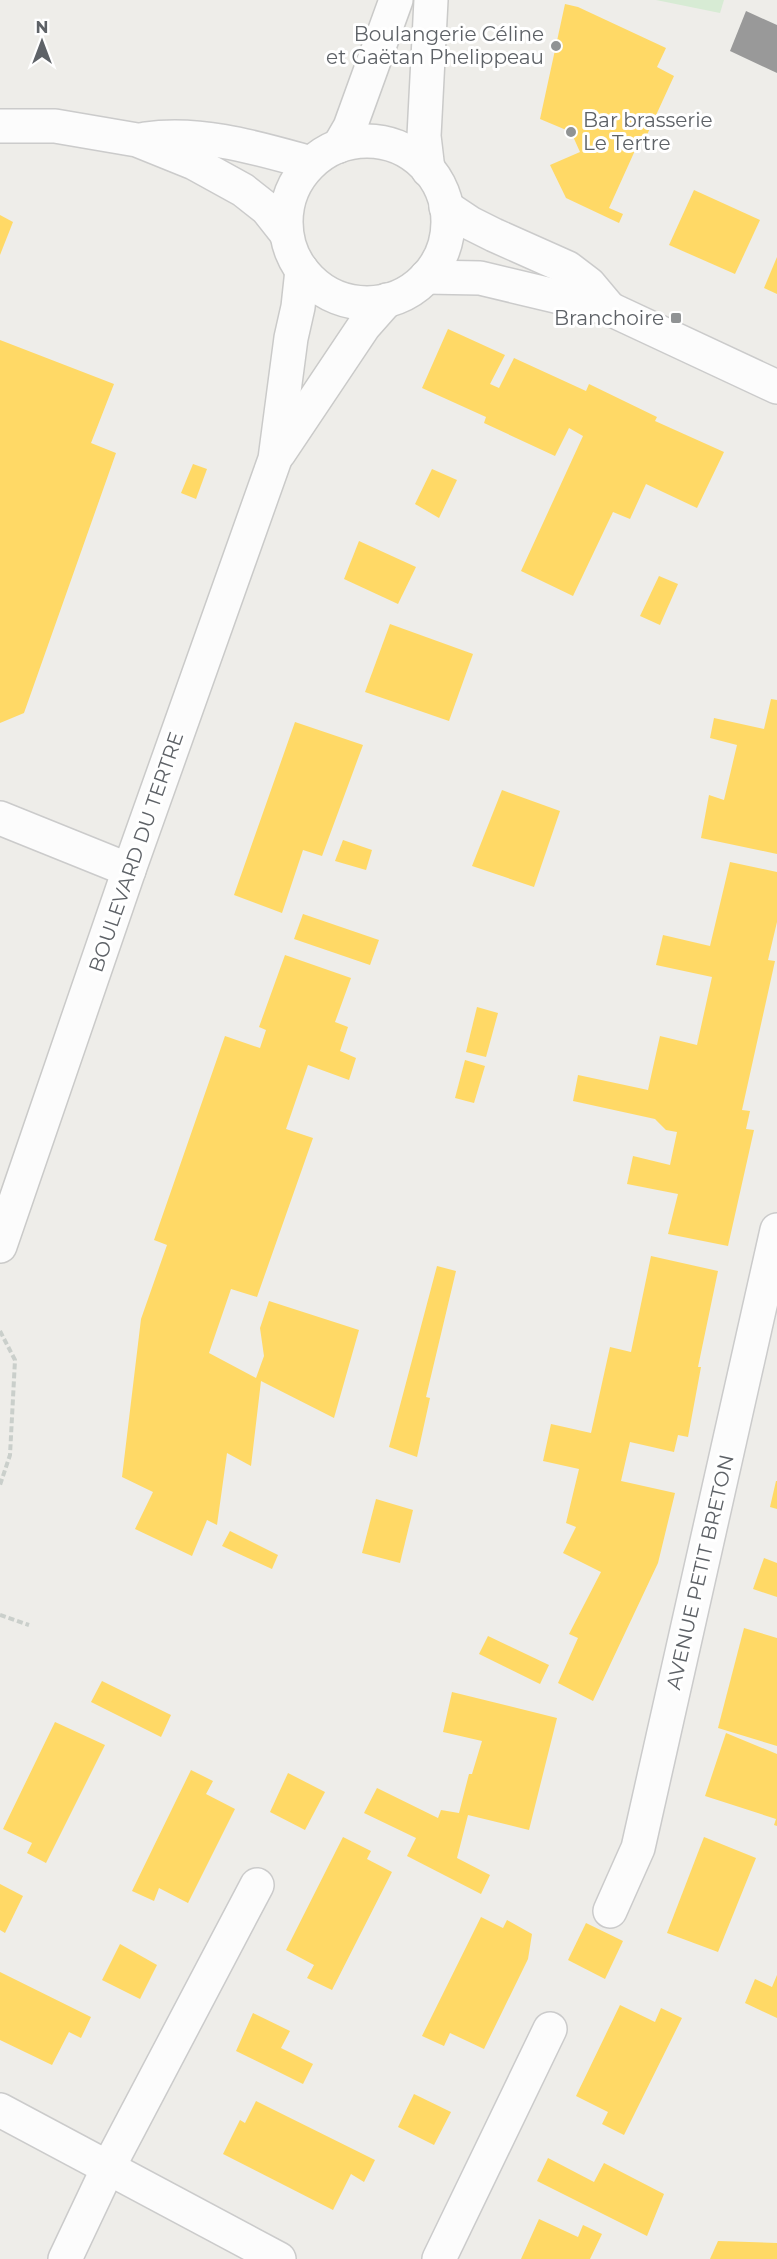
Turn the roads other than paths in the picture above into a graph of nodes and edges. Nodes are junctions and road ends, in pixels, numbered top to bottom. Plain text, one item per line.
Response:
1 (396, 0) edge
2 (431, 0) edge
3 (0, 126) edge
4 (137, 140) junction
5 (339, 146) junction
6 (311, 162) junction
7 (429, 170) junction
8 (446, 207) junction
9 (286, 233) junction
10 (302, 270) junction
11 (426, 277) junction
12 (387, 300) junction
13 (610, 309) junction
14 (777, 387) edge
15 (275, 459) junction
16 (0, 818) edge
17 (129, 870) junction
18 (777, 1230) edge
19 (0, 1246) edge
20 (258, 1885) dead end
21 (610, 1911) dead end
22 (550, 2029) dead end
23 (0, 2110) edge
24 (108, 2168) junction
25 (65, 2259) edge
26 (279, 2259) edge
27 (439, 2259) edge

1 - 5 street
2 - 7 street
3 - 4 street
4 - 6 street
4 - 9 street
5 - 6 street
5 - 7 street
6 - 9 street
7 - 8 street
8 - 11 street
8 - 13 street
9 - 10 street
10 - 12 street
10 - 15 street, BOULEVARD DU TERTRE
11 - 12 street
11 - 13 street
12 - 15 street, BOULEVARD DU TERTRE
13 - 14 street
15 - 17 street, BOULEVARD DU TERTRE
16 - 17 street
17 - 19 street, BOULEVARD DU TERTRE
18 - 21 street, AVENUE PETIT BRETON
20 - 24 street
22 - 27 street
23 - 24 street
24 - 25 street
24 - 26 street

